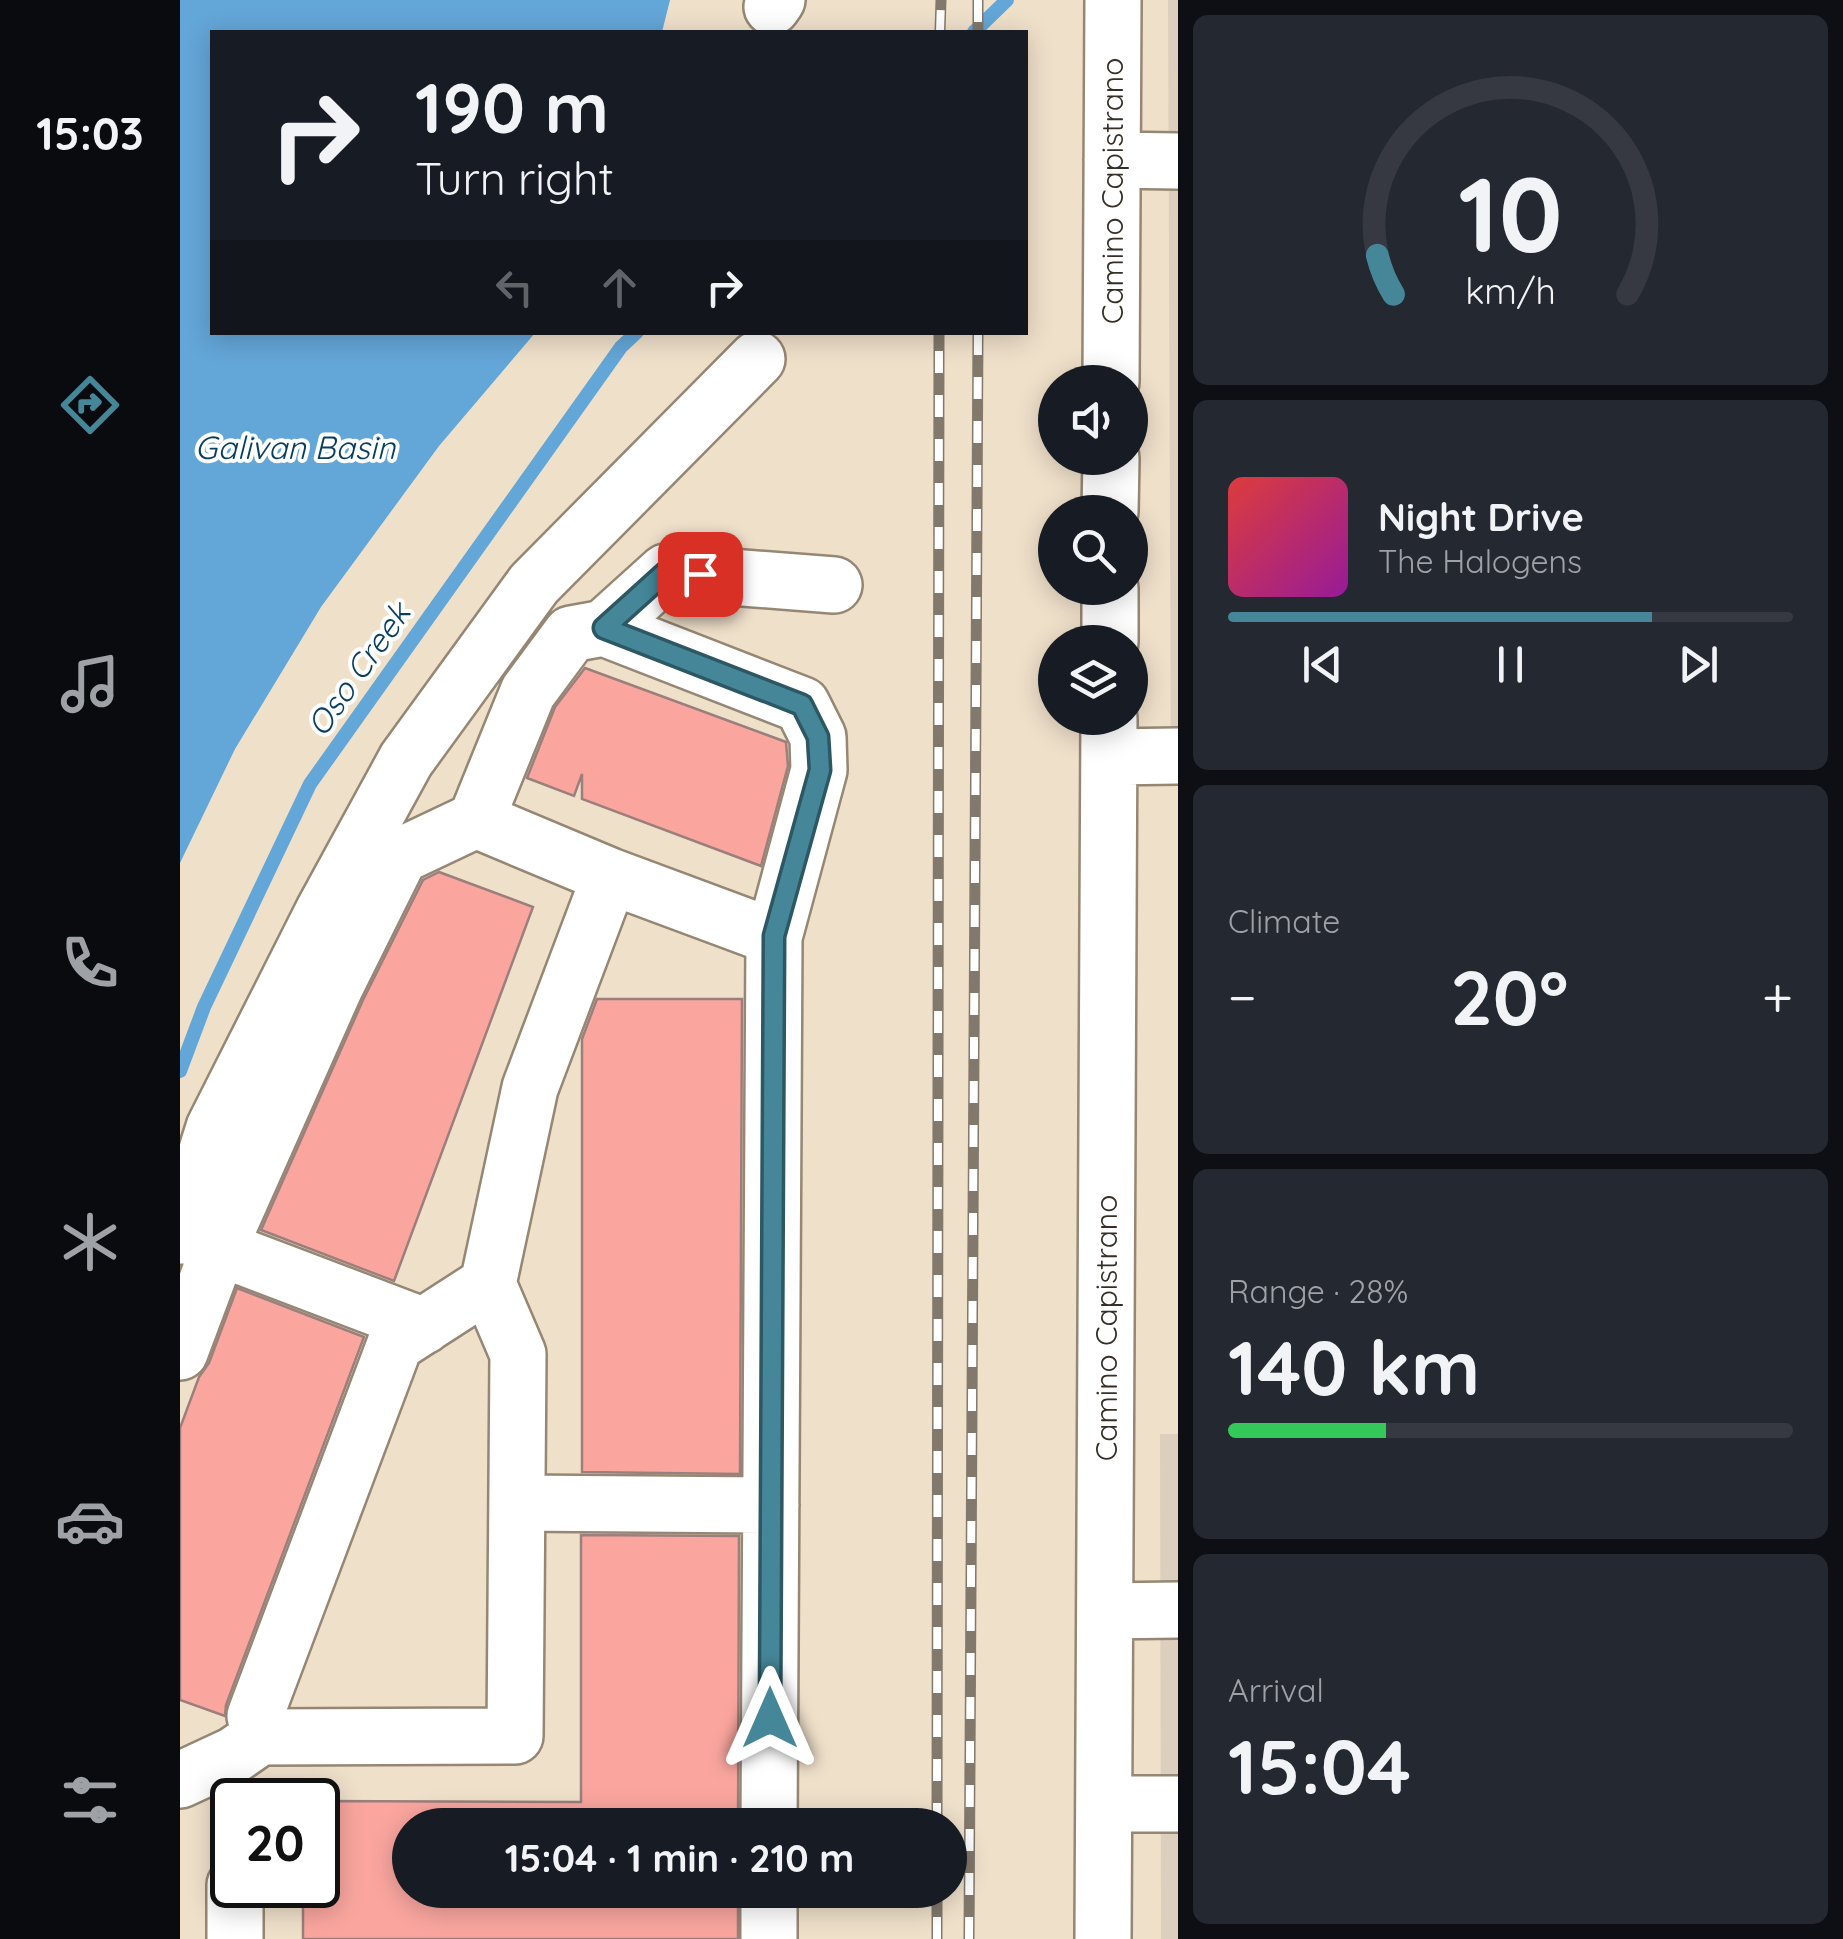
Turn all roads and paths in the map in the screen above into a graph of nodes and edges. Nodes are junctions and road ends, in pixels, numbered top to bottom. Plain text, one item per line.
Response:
1 (1113, 3) edge
2 (1112, 160) junction
3 (1178, 161) edge
4 (757, 359) dead end
5 (1111, 365) edge
6 (834, 585) dead end
7 (604, 628) junction
8 (1109, 737) edge
9 (1178, 756) edge
10 (476, 820) junction
11 (610, 876) junction
12 (774, 936) junction
13 (200, 1242) edge
14 (488, 1284) junction
15 (424, 1326) junction
16 (180, 1352) edge
17 (517, 1503) junction
18 (771, 1505) junction
19 (1178, 1610) edge
20 (1105, 1611) junction
21 (243, 1764) edge
22 (180, 1780) edge
23 (1104, 1804) junction
24 (1178, 1804) edge
25 (769, 1808) edge
26 (235, 1908) edge
27 (769, 1908) edge
28 (235, 1939) edge
29 (768, 1939) edge
30 (1104, 1939) edge

1 - 2 street, Camino Capistrano
2 - 3 street
2 - 5 street, Camino Capistrano
4 - 13 street
6 - 7 street
7 - 10 street
7 - 12 street
8 - 9 street
8 - 20 street, Camino Capistrano
10 - 11 street
10 - 13 street
11 - 12 street
11 - 14 street
12 - 18 street
13 - 15 street
13 - 16 street
14 - 15 street
14 - 17 street
15 - 21 street
17 - 18 street
17 - 21 street
18 - 25 street
19 - 20 street
20 - 23 street, Camino Capistrano
21 - 22 street
23 - 24 street
23 - 30 street, Camino Capistrano
26 - 28 street
27 - 29 street

